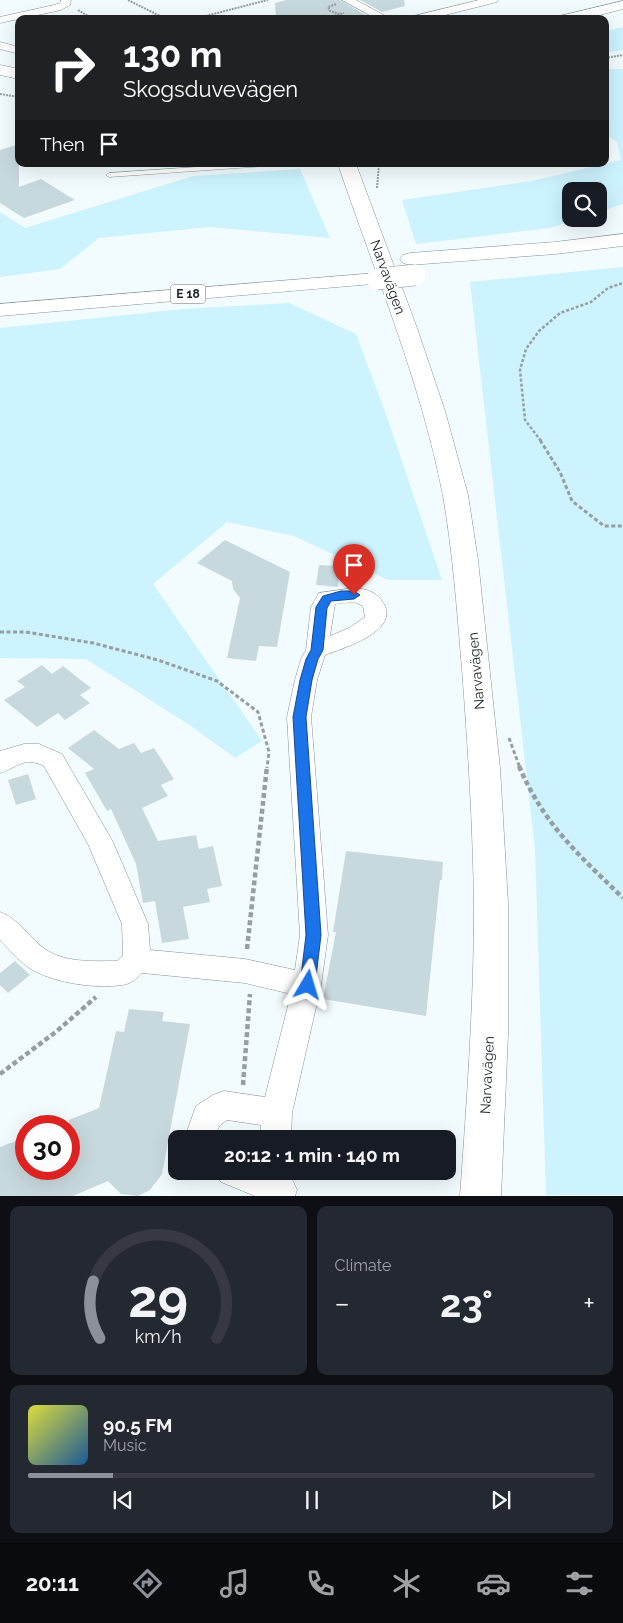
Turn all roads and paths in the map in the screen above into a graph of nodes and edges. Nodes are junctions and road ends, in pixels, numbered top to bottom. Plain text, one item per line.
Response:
1 (128, 0) edge
2 (268, 0) edge
3 (347, 0) edge
4 (494, 0) edge
5 (62, 4) edge
6 (623, 6) edge
7 (443, 12) junction
8 (19, 15) edge
9 (70, 15) dead end
10 (158, 15) edge
11 (210, 15) edge
12 (378, 15) edge
13 (431, 15) edge
14 (450, 15) edge
15 (583, 15) edge
16 (15, 16) edge
17 (623, 16) edge
18 (609, 19) edge
19 (0, 20) edge
20 (0, 45) edge
21 (15, 50) edge
22 (623, 55) edge
23 (609, 57) edge
24 (0, 70) edge
25 (15, 73) edge
26 (0, 81) edge
27 (15, 83) edge
28 (0, 94) edge
29 (15, 96) edge
30 (222, 167) edge
31 (349, 167) edge
32 (379, 167) edge
33 (109, 175) dead end
34 (377, 190) dead end
35 (623, 240) edge
36 (623, 257) edge
37 (413, 267) junction
38 (375, 270) junction
39 (623, 283) edge
40 (0, 293) edge
41 (0, 310) edge
42 (623, 526) edge
43 (0, 632) edge
44 (317, 650) dead end
45 (510, 739) dead end
46 (0, 764) edge
47 (623, 898) edge
48 (0, 923) edge
49 (130, 967) junction
50 (245, 971) junction
51 (308, 985) junction
52 (0, 1074) edge
53 (241, 1108) junction
54 (277, 1126) edge
55 (202, 1130) edge
56 (237, 1130) edge
57 (261, 1180) edge
58 (280, 1186) edge
59 (480, 1196) edge

1 - 10 path
2 - 11 path
3 - 12 street
4 - 7 street
5 - 8 street
5 - 9 street
6 - 15 main road
7 - 13 street
7 - 14 street
16 - 19 street
17 - 18 main road
20 - 21 street
22 - 23 path
24 - 25 main road
26 - 27 main road
28 - 29 path
30 - 33 lane
31 - 59 main road, Narvavägen
32 - 34 path
35 - 37 main road, E 18
36 - 37 main road, E 18
37 - 38 main road, E 18, bridge
38 - 40 main road, E 18
38 - 41 main road, E 18
39 - 42 path
43 - 50 path
44 - 51 street
45 - 47 path
46 - 49 street
48 - 49 street
49 - 50 street
49 - 52 path
50 - 51 street
50 - 53 path
51 - 54 street
53 - 54 street
53 - 55 street
53 - 56 path
57 - 58 street

